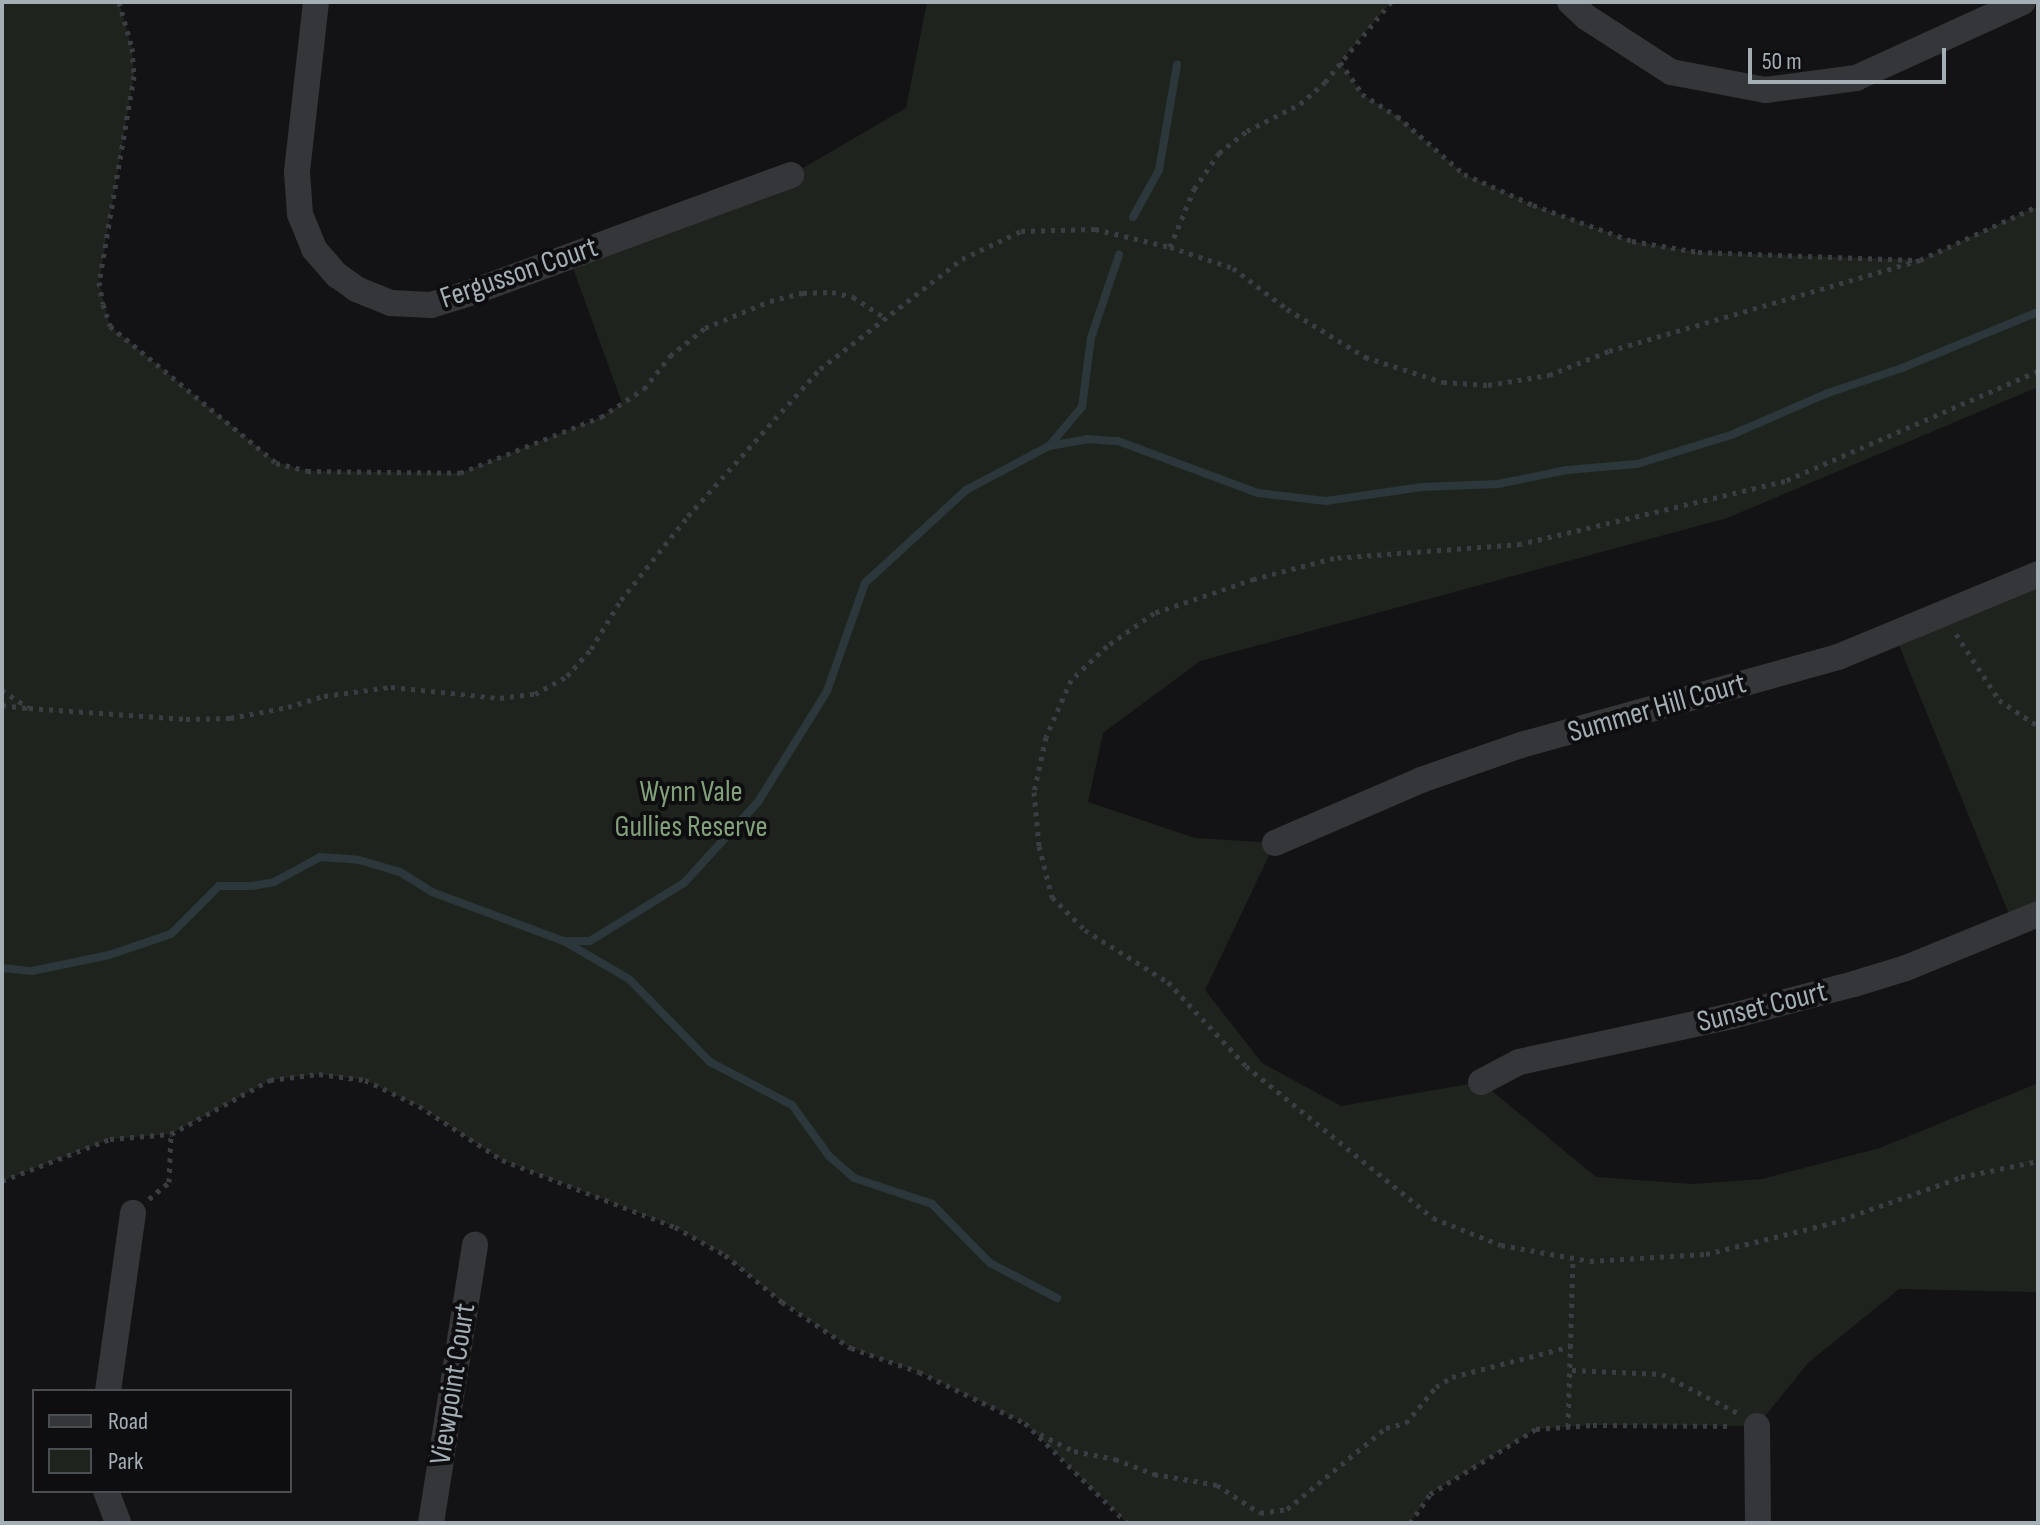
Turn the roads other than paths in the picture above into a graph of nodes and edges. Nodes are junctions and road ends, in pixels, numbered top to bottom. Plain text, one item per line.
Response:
1 (316, 2) edge
2 (1570, 2) edge
3 (2023, 2) edge
4 (791, 175) dead end
5 (2038, 574) edge
6 (1275, 843) dead end
7 (2038, 914) edge
8 (1481, 1082) dead end
9 (133, 1213) road end
10 (475, 1244) dead end
11 (108, 1389) edge
12 (1757, 1426) road end
13 (107, 1493) edge
14 (118, 1523) edge
15 (431, 1523) edge
16 (1758, 1523) edge

1 - 4 street, Fergusson Court
2 - 3 street
5 - 6 street, Summer Hill Court
7 - 8 street, Sunset Court
9 - 11 street
10 - 15 street, Viewpoint Court
12 - 16 street
13 - 14 street

